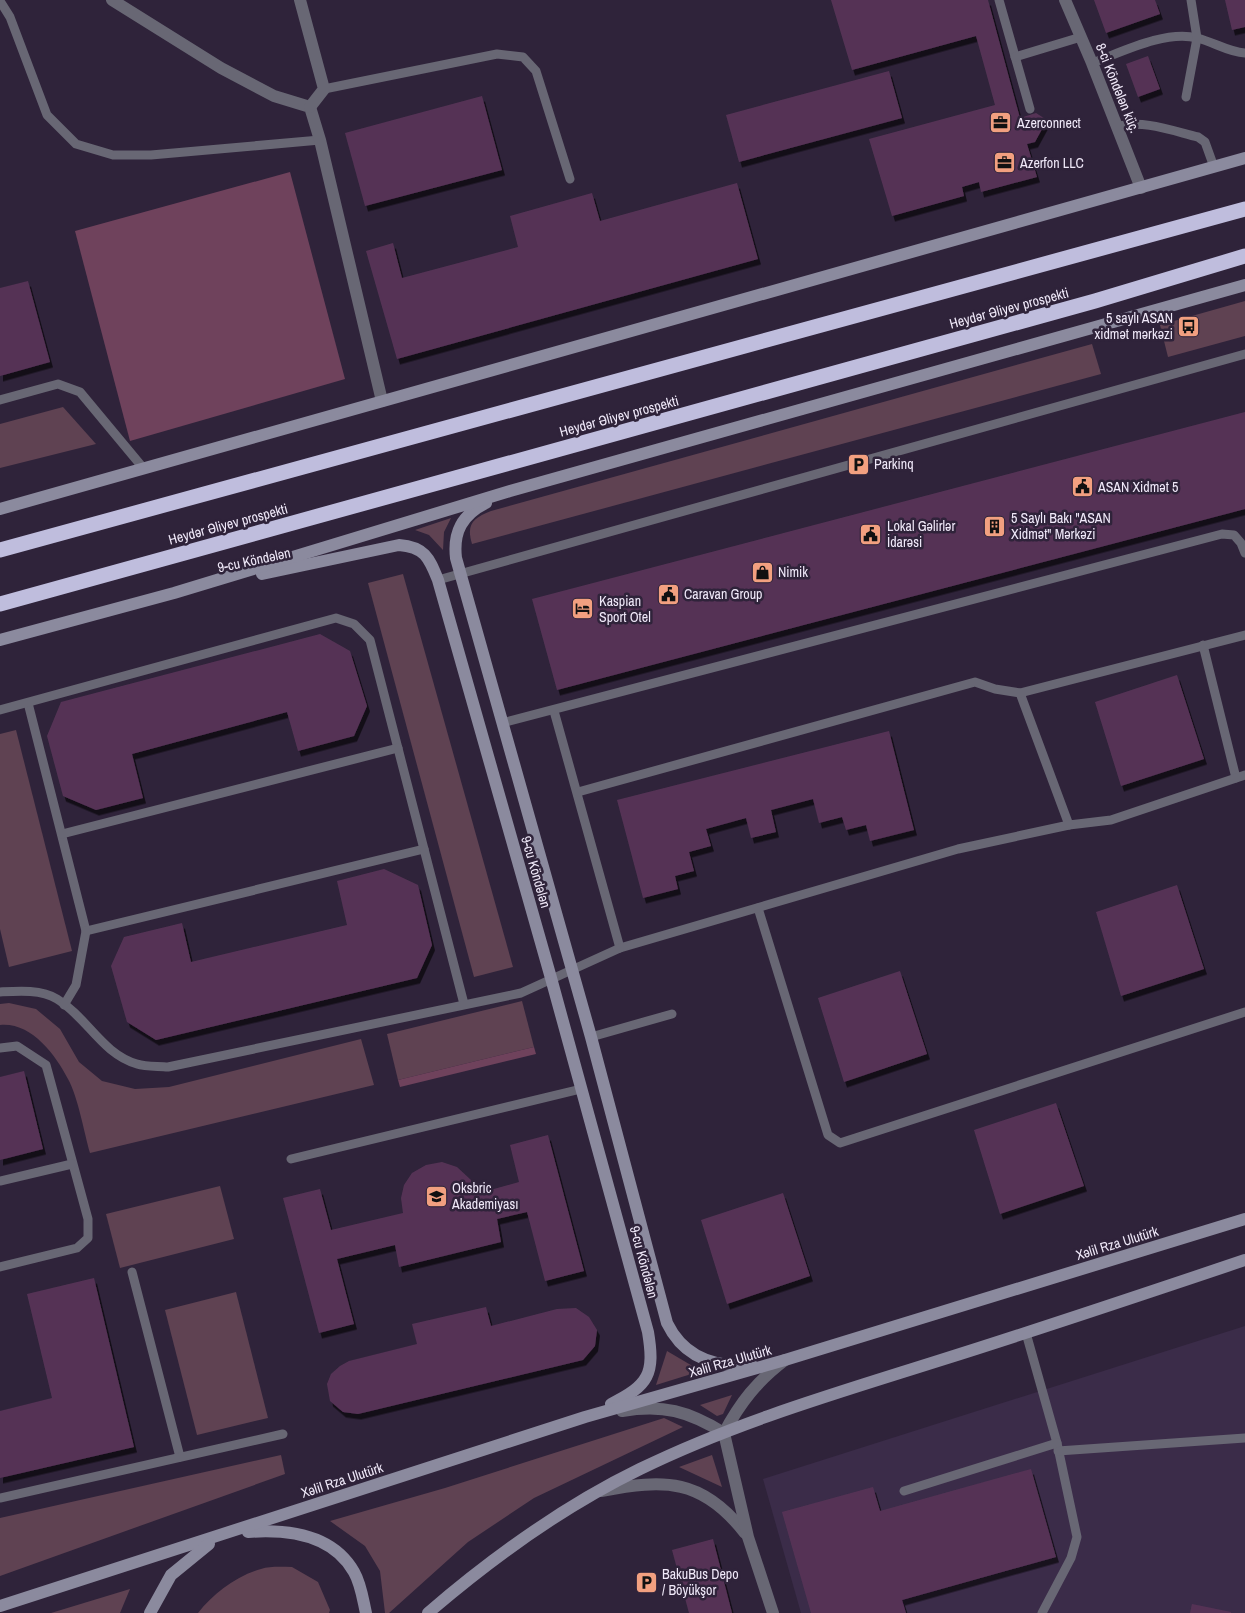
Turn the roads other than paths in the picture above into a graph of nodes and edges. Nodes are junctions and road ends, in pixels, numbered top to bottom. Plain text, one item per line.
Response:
1 (112, 0) edge
2 (300, 0) edge
3 (998, 0) edge
4 (1065, 0) edge
5 (1190, 0) edge
6 (0, 1) edge
7 (1080, 37) junction
8 (1197, 38) junction
9 (1245, 53) edge
10 (1015, 57) junction
11 (1092, 63) junction
12 (324, 89) junction
13 (1186, 96) dead end
14 (310, 107) junction
15 (1030, 109) dead end
16 (1117, 127) junction
17 (320, 140) junction
18 (1245, 158) edge
19 (1214, 167) junction
20 (570, 178) dead end
21 (1141, 188) junction
22 (1245, 209) edge
23 (1245, 256) edge
24 (1245, 285) edge
25 (1245, 354) edge
26 (0, 400) edge
27 (382, 401) junction
28 (144, 469) junction
29 (510, 491) junction
30 (0, 510) edge
31 (0, 550) edge
32 (1245, 553) edge
33 (460, 574) junction
34 (438, 580) junction
35 (174, 593) junction
36 (0, 604) edge
37 (1245, 634) edge
38 (0, 640) edge
39 (1203, 645) junction
40 (1020, 692) junction
41 (28, 703) junction
42 (0, 710) edge
43 (554, 711) junction
44 (502, 723) junction
45 (398, 748) junction
46 (1245, 775) edge
47 (1236, 778) junction
48 (578, 792) junction
49 (1069, 826) junction
50 (62, 834) junction
51 (424, 849) junction
52 (758, 908) junction
53 (86, 931) junction
54 (620, 948) junction
55 (571, 970) junction
56 (551, 978) junction
57 (0, 992) edge
58 (464, 1004) junction
59 (64, 1005) junction
60 (1245, 1012) edge
61 (672, 1014) dead end
62 (591, 1037) junction
63 (0, 1048) edge
64 (581, 1089) junction
65 (290, 1159) dead end
66 (72, 1164) junction
67 (0, 1181) edge
68 (1245, 1219) edge
69 (1245, 1260) edge
70 (0, 1267) edge
71 (132, 1272) dead end
72 (1026, 1333) junction
73 (784, 1360) junction
74 (584, 1418) junction
75 (724, 1433) junction
76 (283, 1434) dead end
77 (1245, 1438) edge
78 (1057, 1447) junction
79 (180, 1457) junction
80 (734, 1477) junction
81 (596, 1492) junction
82 (904, 1492) dead end
83 (710, 1497) junction
84 (0, 1498) edge
85 (224, 1535) junction
86 (748, 1537) junction
87 (0, 1606) edge
88 (150, 1613) edge
89 (366, 1613) edge
90 (428, 1613) edge
91 (773, 1613) edge
92 (1042, 1613) edge

1 - 14 street
2 - 12 street
3 - 10 lane
4 - 7 street, 8-ci Köndələn küç.
5 - 8 lane
6 - 17 lane
7 - 10 lane
7 - 11 street, 8-ci Köndələn küç.
8 - 9 lane
8 - 11 lane
8 - 13 lane
10 - 15 lane
11 - 16 street, 8-ci Köndələn küç.
12 - 14 street
12 - 20 lane
14 - 17 street
16 - 19 lane
16 - 21 street, 8-ci Köndələn küç.
17 - 27 street
18 - 19 main road
19 - 21 main road
21 - 27 main road
22 - 31 highway
23 - 36 highway, Heydər Əliyev prospekti
24 - 29 main road
25 - 33 lane
26 - 28 lane
27 - 28 main road
28 - 30 main road
29 - 33 main road, 9-cu Köndələn
29 - 35 main road
32 - 43 lane
33 - 34 lane
33 - 44 main road, 9-cu Köndələn
34 - 35 main road, 9-cu Köndələn
34 - 56 main road, 9-cu Köndələn
35 - 38 main road
37 - 39 lane
39 - 40 lane
39 - 47 lane
40 - 48 lane
40 - 49 lane
41 - 42 lane
41 - 45 lane
41 - 50 lane
43 - 44 lane
43 - 48 lane
44 - 55 main road, 9-cu Köndələn
45 - 50 lane
45 - 51 lane
46 - 47 lane
47 - 49 lane
48 - 54 lane
49 - 52 lane
50 - 53 lane
51 - 53 lane
51 - 58 lane
52 - 54 lane
52 - 60 lane
53 - 59 lane
54 - 55 lane
55 - 56 lane
55 - 62 main road, 9-cu Köndələn
56 - 58 lane
56 - 64 main road, 9-cu Köndələn
57 - 59 lane
58 - 59 lane
61 - 62 lane
62 - 73 main road, 9-cu Köndələn
63 - 66 lane
64 - 65 lane
64 - 74 main road, 9-cu Köndələn
66 - 67 lane
66 - 70 lane
68 - 73 main road, Xəlil Rza Ulutürk
69 - 72 main road
71 - 79 lane
72 - 75 main road
72 - 78 lane
73 - 74 main road, Xəlil Rza Ulutürk
73 - 75 street
74 - 75 street
74 - 85 main road, Xəlil Rza Ulutürk
75 - 80 street
75 - 81 main road
76 - 79 lane
77 - 78 lane
78 - 82 lane
78 - 92 lane
79 - 84 lane
80 - 83 street
80 - 86 street
81 - 83 street
81 - 90 main road
83 - 86 street
85 - 87 main road
85 - 88 main road
85 - 89 main road
86 - 91 street

